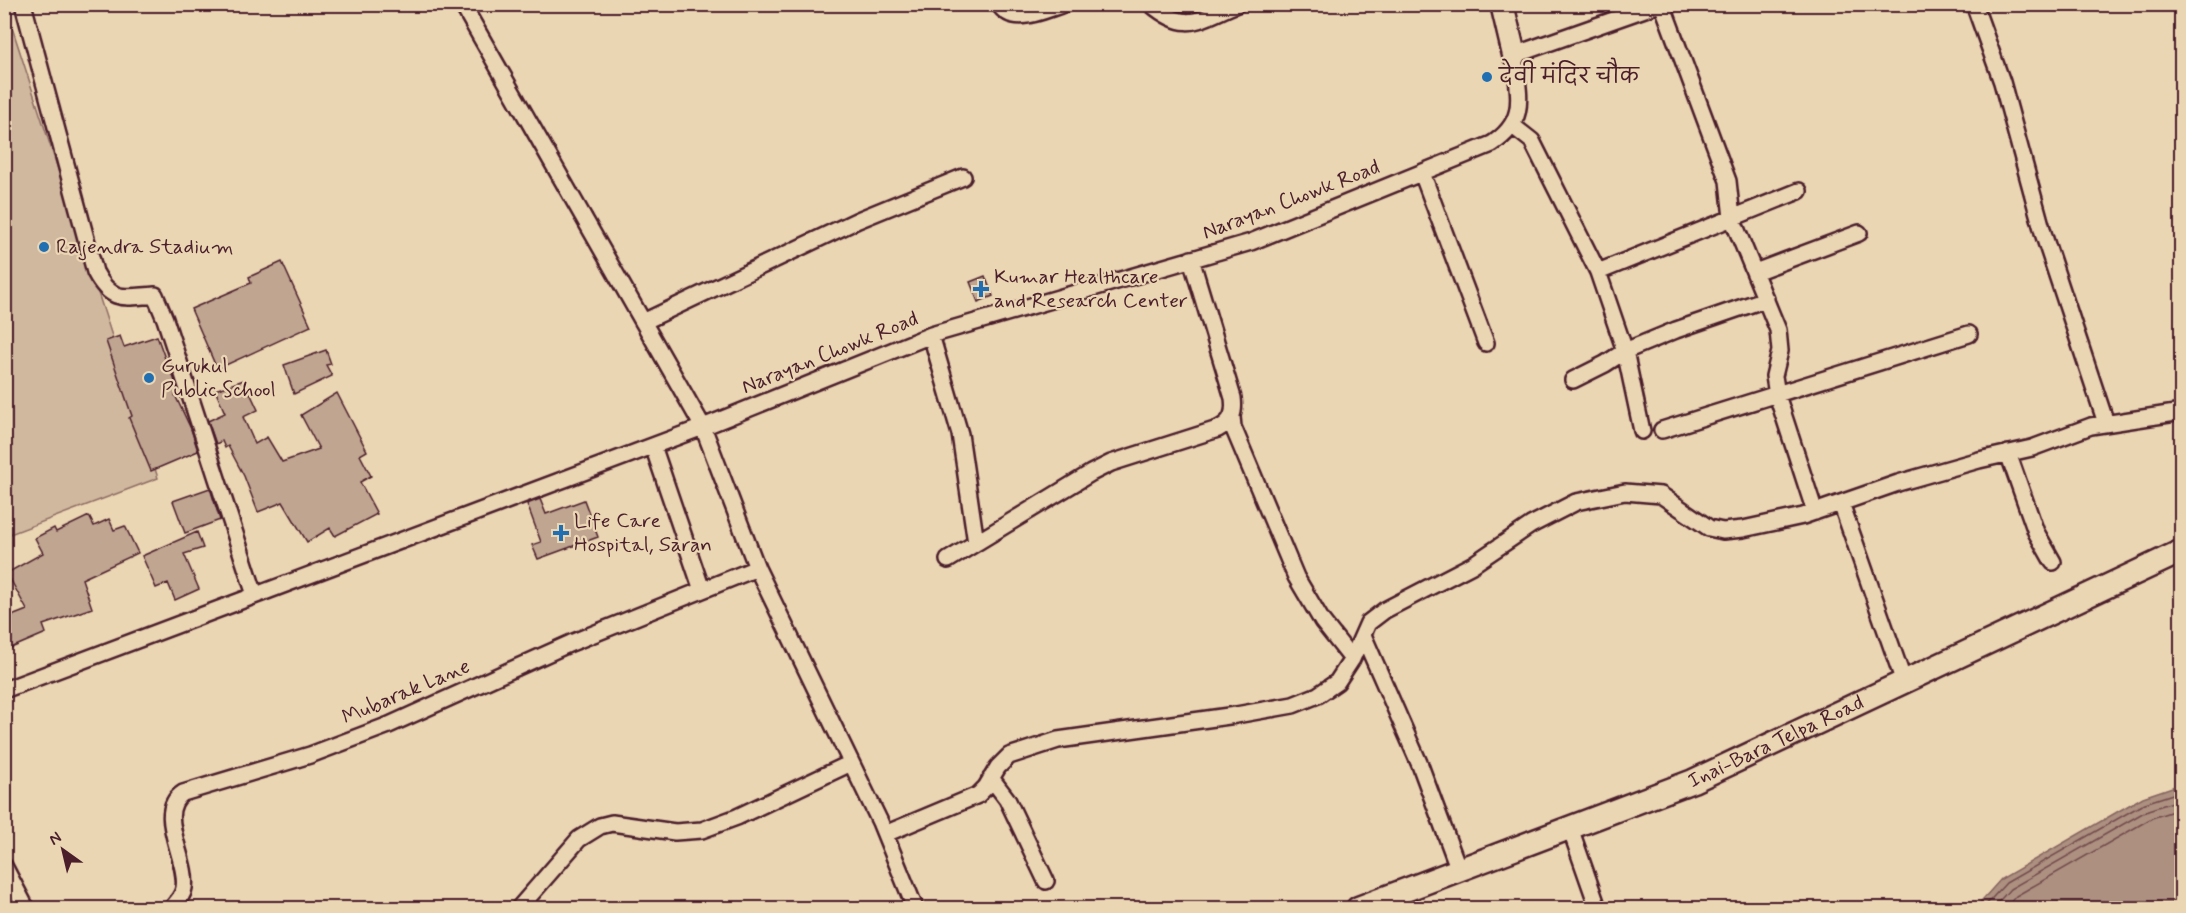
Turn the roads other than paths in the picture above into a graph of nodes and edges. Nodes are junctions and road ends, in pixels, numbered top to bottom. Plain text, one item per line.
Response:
1 (23, 4) edge
2 (462, 4) edge
3 (999, 4) edge
4 (1064, 4) edge
5 (1150, 4) edge
6 (1237, 4) edge
7 (1502, 4) edge
8 (1661, 4) edge
9 (1974, 4) edge
10 (1514, 55) junction
11 (1513, 126) junction
12 (1422, 173) junction
13 (963, 177) dead end
14 (1799, 192) dead end
15 (1732, 218) junction
16 (1859, 233) dead end
17 (1191, 260) junction
18 (1598, 272) junction
19 (1755, 272) junction
20 (1766, 299) junction
21 (644, 322) junction
22 (1969, 334) dead end
23 (931, 335) junction
24 (1486, 343) dead end
25 (1625, 351) junction
26 (1573, 380) dead end
27 (1777, 395) junction
28 (2181, 412) edge
29 (1233, 417) junction
30 (2106, 423) junction
31 (704, 427) junction
32 (1642, 430) dead end
33 (1662, 430) dead end
34 (653, 446) junction
35 (2008, 453) junction
36 (1841, 503) junction
37 (1815, 512) junction
38 (976, 543) junction
39 (2181, 551) edge
40 (948, 560) dead end
41 (2053, 562) dead end
42 (757, 568) junction
43 (702, 590) junction
44 (255, 595) junction
45 (1363, 635) junction
46 (1352, 659) junction
47 (1904, 682) junction
48 (4, 690) edge
49 (851, 763) junction
50 (991, 778) junction
51 (1570, 828) junction
52 (885, 834) junction
53 (4, 866) edge
54 (1459, 870) junction
55 (1046, 881) dead end
56 (26, 909) edge
57 (172, 909) edge
58 (519, 909) edge
59 (915, 909) edge
60 (1358, 909) edge
61 (1598, 909) edge

1 - 44 street
2 - 21 street
3 - 4 street
5 - 6 street
7 - 10 street
8 - 10 street
8 - 15 street
9 - 30 street
10 - 11 street
11 - 12 street, Narayan Chowk Road
11 - 18 street
12 - 17 street, Narayan Chowk Road
12 - 24 street
13 - 21 street
14 - 15 street
15 - 18 street
15 - 19 street
16 - 19 street
17 - 23 street, Narayan Chowk Road
17 - 29 street
18 - 25 street
19 - 20 street
20 - 25 street
20 - 27 street
21 - 31 street
22 - 27 street
23 - 31 street, Narayan Chowk Road
23 - 38 street
25 - 26 street
25 - 32 street
27 - 33 street
27 - 37 street
28 - 30 street
29 - 38 street
29 - 46 street
30 - 35 street
31 - 34 street, Narayan Chowk Road
31 - 42 street
34 - 43 street
34 - 44 street, Narayan Chowk Road
35 - 36 street
35 - 41 street
36 - 37 street
36 - 47 street
37 - 45 street
38 - 40 street
39 - 47 street, Inai-Bara Telpa Road
42 - 43 street, Mubarak Lane
42 - 49 street
43 - 57 street, Mubarak Lane
44 - 48 street, Narayan Chowk Road
45 - 46 street
45 - 54 street
46 - 50 street
47 - 51 street, Inai-Bara Telpa Road
49 - 52 street
49 - 58 street
50 - 52 street
50 - 55 street
51 - 54 street, Inai-Bara Telpa Road
51 - 61 street
52 - 59 street
53 - 56 street
54 - 60 street, Inai-Bara Telpa Road

